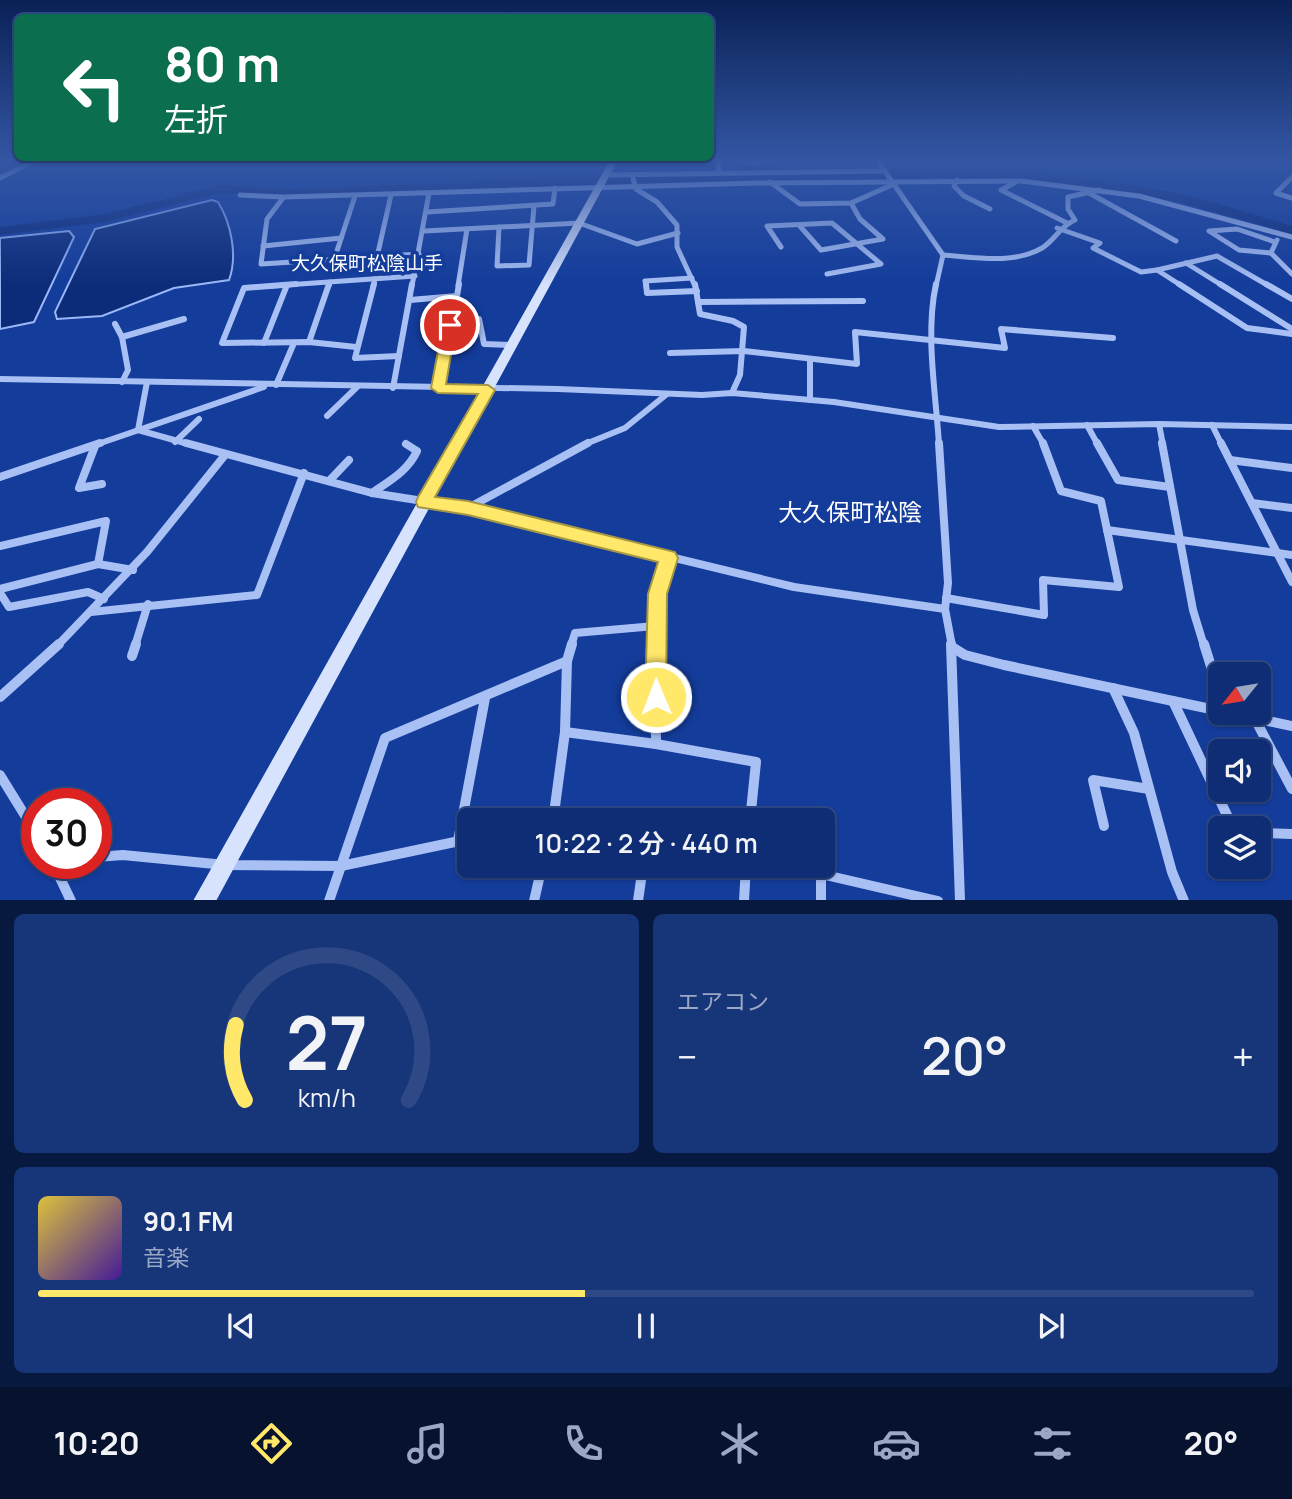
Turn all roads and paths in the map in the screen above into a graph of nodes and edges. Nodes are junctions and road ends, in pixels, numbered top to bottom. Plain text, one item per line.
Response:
1 (277, 202) edge
2 (353, 202) edge
3 (389, 202) edge
4 (428, 202) edge
5 (553, 202) edge
6 (591, 202) edge
7 (657, 202) edge
8 (797, 202) edge
9 (906, 202) edge
10 (976, 202) edge
11 (1025, 202) edge
12 (1068, 202) edge
13 (1105, 202) edge
14 (1166, 202) edge
15 (851, 203) joint
16 (534, 206) junction
17 (990, 209) dead end
18 (427, 212) junction
19 (579, 223) junction
20 (1067, 223) junction
21 (532, 225) junction
22 (799, 225) junction
23 (499, 227) junction
24 (1057, 228) junction
25 (467, 229) junction
26 (424, 231) junction
27 (678, 233) junction
28 (1280, 233) junction
29 (1292, 237) edge
30 (341, 238) junction
31 (1176, 241) dead end
32 (1275, 242) junction
33 (263, 246) junction
34 (856, 246) junction
35 (781, 247) dead end
36 (1271, 253) junction
37 (419, 254) junction
38 (943, 255) junction
39 (377, 257) junction
40 (334, 260) junction
41 (1186, 263) junction
42 (1157, 270) junction
43 (827, 274) dead end
44 (1292, 274) edge
45 (415, 276) junction
46 (692, 278) junction
47 (375, 279) junction
48 (330, 282) junction
49 (288, 285) junction
50 (697, 291) junction
51 (1292, 299) edge
52 (410, 300) junction
53 (863, 301) dead end
54 (698, 302) junction
55 (184, 318) dead end
56 (115, 324) dead end
57 (1292, 332) edge
58 (122, 337) junction
59 (1113, 338) dead end
60 (933, 340) junction
61 (309, 342) junction
62 (264, 343) junction
63 (294, 343) junction
64 (512, 345) junction
65 (356, 347) junction
66 (744, 351) junction
67 (670, 354) dead end
68 (399, 356) junction
69 (810, 359) junction
70 (0, 379) edge
71 (122, 382) junction
72 (146, 382) junction
73 (274, 385) junction
74 (357, 387) junction
75 (393, 388) junction
76 (438, 388) junction
77 (488, 390) junction
78 (732, 393) junction
79 (667, 394) junction
80 (810, 400) junction
81 (327, 416) dead end
82 (199, 419) dead end
83 (937, 419) junction
84 (1159, 424) junction
85 (1087, 425) junction
86 (1212, 425) junction
87 (1033, 426) junction
88 (1292, 427) edge
89 (138, 430) junction
90 (175, 442) junction
91 (406, 444) dead end
92 (95, 446) junction
93 (225, 455) junction
94 (349, 460) dead end
95 (1230, 460) junction
96 (1292, 468) edge
97 (304, 472) junction
98 (0, 477) edge
99 (329, 481) junction
100 (102, 484) dead end
101 (1170, 487) junction
102 (372, 493) junction
103 (424, 502) junction
104 (1252, 503) junction
105 (468, 508) junction
106 (1292, 508) edge
107 (1107, 530) junction
108 (1180, 540) junction
109 (0, 546) edge
110 (1277, 553) junction
111 (1292, 555) edge
112 (669, 558) junction
113 (98, 564) junction
114 (133, 570) junction
115 (1292, 582) edge
116 (0, 591) edge
117 (946, 598) junction
118 (104, 599) junction
119 (148, 604) junction
120 (945, 609) junction
121 (91, 612) junction
122 (655, 626) junction
123 (952, 648) junction
124 (132, 656) dead end
125 (567, 661) junction
126 (1210, 662) edge
127 (1113, 688) junction
128 (0, 697) edge
129 (485, 698) junction
130 (1173, 701) junction
131 (1208, 708) edge
132 (1271, 722) edge
133 (1258, 725) edge
134 (1292, 726) edge
135 (565, 732) junction
136 (656, 744) junction
137 (0, 775) edge
138 (1149, 789) junction
139 (1292, 789) edge
140 (469, 808) edge
141 (555, 808) edge
142 (751, 808) edge
143 (21, 809) edge
144 (1227, 816) edge
145 (1104, 827) dead end
146 (1271, 833) edge
147 (1292, 834) edge
148 (457, 841) edge
149 (112, 856) edge
150 (225, 865) junction
151 (341, 866) junction
152 (835, 877) edge
153 (539, 878) edge
154 (641, 878) edge
155 (745, 878) edge
156 (821, 878) edge
157 (61, 879) edge
158 (71, 900) edge
159 (205, 900) edge
160 (328, 900) edge
161 (534, 900) edge
162 (638, 900) edge
163 (744, 900) edge
164 (821, 900) edge
165 (934, 900) edge
166 (960, 900) edge
167 (1184, 900) edge

1 - 33 street
2 - 30 street
3 - 39 street
4 - 18 street
5 - 16 street
6 - 19 street
7 - 27 street
8 - 15 street
9 - 38 street
10 - 17 street
11 - 20 street
12 - 20 street
13 - 31 street
14 - 28 street
15 - 34 street
16 - 18 street
16 - 21 street
18 - 26 street
19 - 21 street
19 - 27 street
19 - 64 street
20 - 24 street
21 - 23 street
21 - 23 street
22 - 34 street
22 - 34 street
22 - 35 street
23 - 25 street
24 - 38 street
24 - 42 street
25 - 26 street
25 - 52 street
26 - 37 street
27 - 46 street
28 - 29 street
28 - 32 street
30 - 33 street
30 - 40 street
32 - 36 street
32 - 36 street
33 - 40 street
34 - 43 street
36 - 44 street
37 - 39 street
37 - 45 street
38 - 60 street
39 - 40 street
41 - 42 street
41 - 51 street
41 - 57 street
42 - 57 street
45 - 47 street
45 - 52 street
46 - 50 street
46 - 50 street
47 - 48 street
47 - 65 street
48 - 49 street
48 - 61 street
49 - 62 street
49 - 62 street
50 - 54 street
52 - 68 street
53 - 54 street
54 - 66 street
55 - 58 street
56 - 58 street
58 - 71 street
59 - 60 street
60 - 69 street
60 - 83 street
61 - 63 street
61 - 65 street
62 - 63 street
63 - 73 street
64 - 76 street
64 - 77 street
65 - 68 street
66 - 67 street
66 - 69 street
66 - 78 street
68 - 75 street
69 - 80 street
70 - 71 street
71 - 72 street
72 - 73 street
72 - 89 street
73 - 74 street
73 - 89 street
74 - 75 street
74 - 81 street
75 - 76 street
76 - 77 street
77 - 79 street
77 - 103 street
78 - 79 street
78 - 80 street
79 - 105 street
80 - 83 street
82 - 90 street
83 - 87 street
83 - 117 street
84 - 85 street
84 - 86 street
84 - 101 street
85 - 87 street
85 - 101 street
86 - 88 street
86 - 95 street
87 - 107 street
89 - 90 street
89 - 92 street
90 - 93 street
91 - 102 street
92 - 98 street
92 - 100 street
93 - 97 street
93 - 114 street
94 - 99 street
95 - 96 street
95 - 104 street
97 - 99 street
97 - 119 street
99 - 102 street
101 - 108 street
102 - 103 street
103 - 105 street
103 - 150 street
104 - 106 street
104 - 110 street
105 - 112 street
107 - 108 street
107 - 117 street
108 - 110 street
108 - 126 street
109 - 113 street
110 - 111 street
110 - 115 street
112 - 120 street
112 - 122 street
113 - 114 street
113 - 116 street
114 - 118 street
116 - 118 street
117 - 120 street
118 - 121 street
119 - 121 street
119 - 124 street
120 - 123 street
121 - 128 street
122 - 125 street
122 - 136 street
123 - 127 street
123 - 166 street
125 - 129 street
125 - 135 street
127 - 130 street
127 - 138 street
129 - 140 street
129 - 151 street
130 - 131 street
130 - 144 street
132 - 134 street
133 - 139 street
135 - 136 street
135 - 141 street
136 - 142 street
137 - 143 street
138 - 145 street
138 - 167 street
146 - 147 street
148 - 151 street
149 - 150 street
150 - 151 street
150 - 159 street
151 - 160 street
152 - 165 street
153 - 161 street
154 - 162 street
155 - 163 street
156 - 164 street
157 - 158 street

